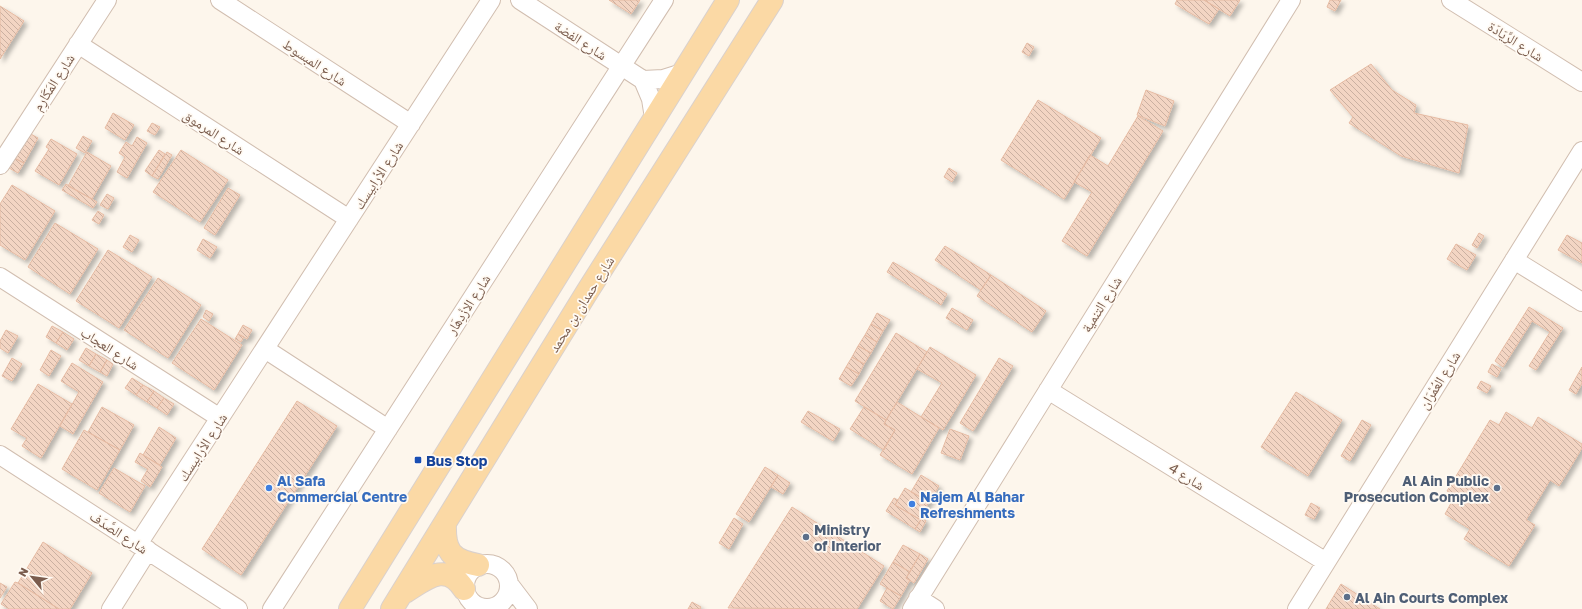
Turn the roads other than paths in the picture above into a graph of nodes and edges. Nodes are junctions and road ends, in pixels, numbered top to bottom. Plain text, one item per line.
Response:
1 (107, 0) edge
2 (220, 0) edge
3 (491, 0) edge
4 (520, 0) edge
5 (664, 0) edge
6 (728, 0) edge
7 (772, 0) edge
8 (1290, 0) edge
9 (1451, 0) edge
10 (78, 44) junction
11 (621, 66) junction
12 (682, 73) junction
13 (643, 80) junction
14 (1582, 82) edge
15 (654, 118) junction
16 (411, 124) junction
17 (1582, 152) edge
18 (0, 165) edge
19 (349, 219) junction
20 (1514, 260) junction
21 (0, 277) edge
22 (1582, 302) edge
23 (265, 349) junction
24 (1048, 390) junction
25 (220, 418) junction
26 (388, 429) junction
27 (0, 455) edge
28 (445, 524) junction
29 (143, 547) junction
30 (1326, 562) junction
31 (478, 565) junction
32 (509, 584) junction
33 (464, 589) junction
34 (396, 602) edge
35 (915, 604) edge
36 (111, 609) edge
37 (238, 609) edge
38 (272, 609) edge
39 (350, 609) edge
40 (499, 609) edge
41 (528, 609) edge
42 (935, 609) edge
43 (1297, 609) edge

1 - 10 street, شارع المَكَارِم
2 - 16 street, شارع المبسوط
3 - 16 street, شارع الأرابيسك
4 - 11 street, شارع الفضة
5 - 11 street, شارع الازْدِهَار
6 - 12 main road
7 - 28 main road, شارع حمدان بن محمد
8 - 24 street, شارع التنمية
9 - 14 street, شارع الرِّيَادَة
10 - 18 street, شارع المَكَارِم
10 - 19 street, شارع المرموق
11 - 13 street, شارع الفضة
11 - 26 street, شارع الازْدِهَار
12 - 13 street
12 - 15 main road
13 - 15 street
15 - 39 main road
16 - 19 street, شارع الأرابيسك
17 - 20 street, شارع العُمْرَان
19 - 23 street, شارع الأرابيسك
20 - 22 street
20 - 30 street, شارع العُمْرَان
21 - 25 street, شارع العجاب
23 - 25 street, شارع الأرابيسك
23 - 26 street
24 - 30 street, شارع 4
24 - 35 street, شارع التنمية
25 - 29 street, شارع الأرابيسك
26 - 38 street, شارع الازْدِهَار
27 - 29 street, شارع الصَّدَف
28 - 31 main road
28 - 34 main road, شارع حمدان بن محمد
29 - 36 street, شارع الأرابيسك
29 - 37 street, شارع الصَّدَف
30 - 43 street, شارع العُمْرَان
31 - 32 street
31 - 33 street
32 - 40 street
32 - 41 street
33 - 34 main road
33 - 40 street
35 - 42 street

